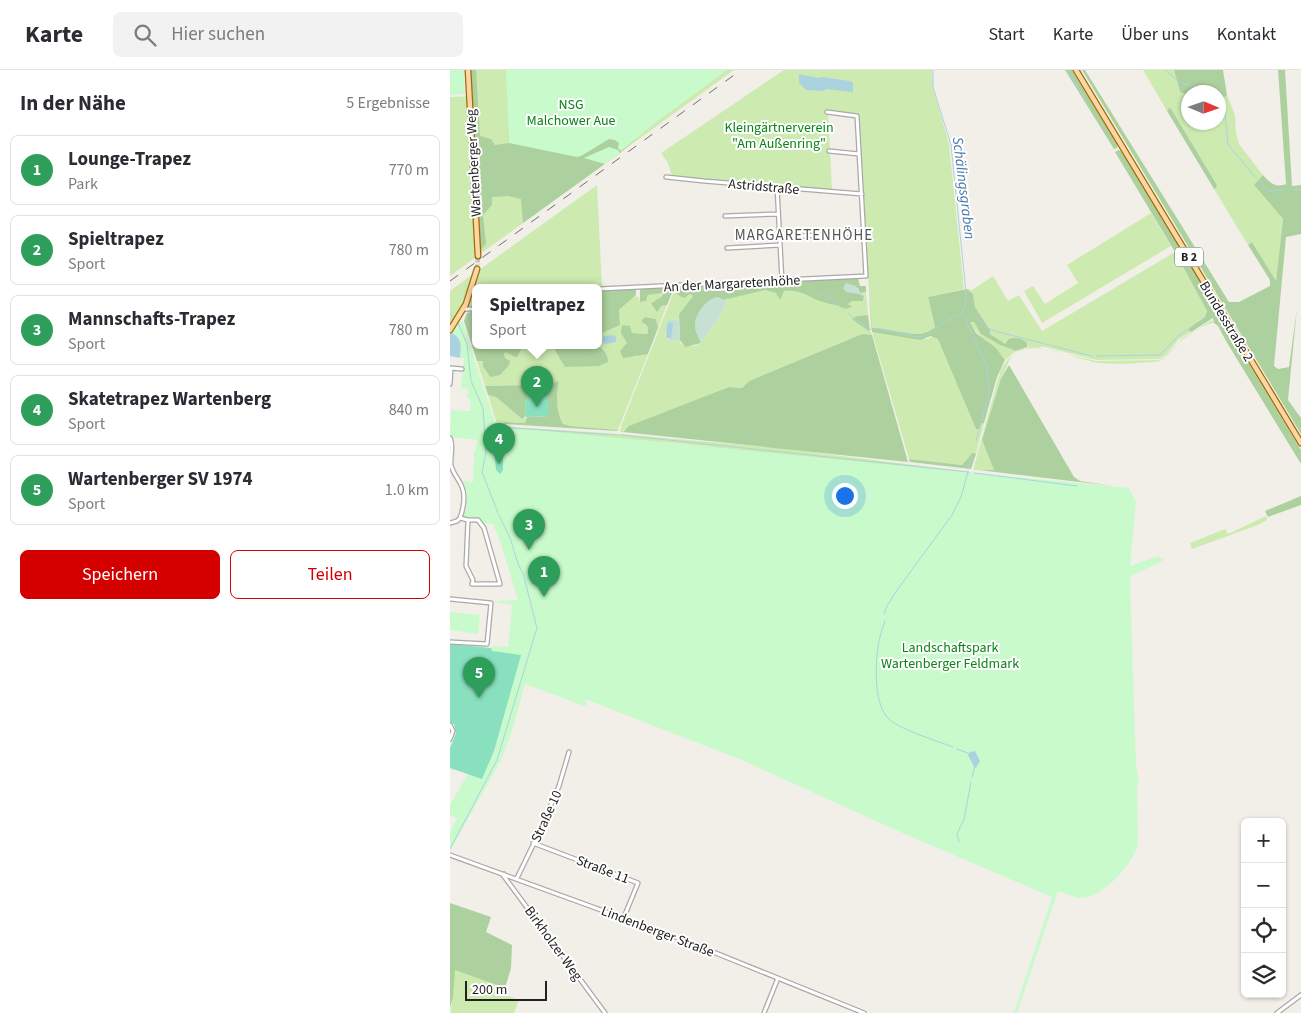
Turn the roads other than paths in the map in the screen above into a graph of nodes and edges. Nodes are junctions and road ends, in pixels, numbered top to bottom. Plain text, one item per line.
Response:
1 (468, 70) edge
2 (1076, 70) edge
3 (827, 112) dead end
4 (829, 151) dead end
5 (859, 154) junction
6 (666, 176) dead end
7 (777, 187) junction
8 (862, 194) junction
9 (778, 214) junction
10 (725, 216) dead end
11 (864, 233) junction
12 (779, 237) junction
13 (780, 246) junction
14 (726, 248) dead end
15 (478, 256) tunnel mouth
16 (477, 269) tunnel mouth
17 (782, 281) junction
18 (474, 284) edge
19 (602, 289) edge
20 (472, 291) edge
21 (464, 309) junction
22 (472, 309) edge
23 (450, 330) edge
24 (451, 368) edge
25 (462, 369) dead end
26 (450, 384) edge
27 (450, 438) edge
28 (1301, 443) edge
29 (460, 518) junction
30 (468, 520) junction
31 (450, 523) edge
32 (450, 599) edge
33 (450, 642) edge
34 (450, 725) edge
35 (450, 739) edge
36 (569, 752) dead end
37 (534, 843) junction
38 (450, 855) edge
39 (504, 874) junction
40 (515, 877) junction
41 (509, 883) junction
42 (624, 917) junction
43 (778, 978) junction
44 (1301, 995) edge
45 (605, 1013) edge
46 (764, 1013) edge
47 (864, 1013) edge
48 (1277, 1013) edge

1 - 15 main road, Wartenberger Weg
2 - 28 main road, Bundesstraße 2 / B 2
3 - 5 street
4 - 5 street
5 - 8 street
6 - 7 street, Astridstraße
7 - 8 street, Astridstraße
7 - 9 street
8 - 11 street
9 - 10 street
9 - 12 street
11 - 12 street
11 - 17 street, An der Margaretenhöhe
12 - 13 street
13 - 14 street
13 - 17 street
16 - 18 main road
17 - 19 street, An der Margaretenhöhe
20 - 21 main road
21 - 22 street
21 - 23 main road
24 - 25 street
24 - 26 street
27 - 29 street
29 - 30 street
29 - 31 street
30 - 30 street
32 - 33 street
34 - 35 street
36 - 37 street, Straße 10
37 - 40 street, Straße 10
37 - 42 street, Straße 11
38 - 39 street, Lindenberger Straße
39 - 40 street, Lindenberger Straße
39 - 41 street, Birkholzer Weg
40 - 41 street, Straße 10
40 - 42 street, Lindenberger Straße
41 - 45 street, Birkholzer Weg
42 - 43 street, Lindenberger Straße
43 - 46 street
43 - 47 street, Lindenberger Straße
44 - 48 street

